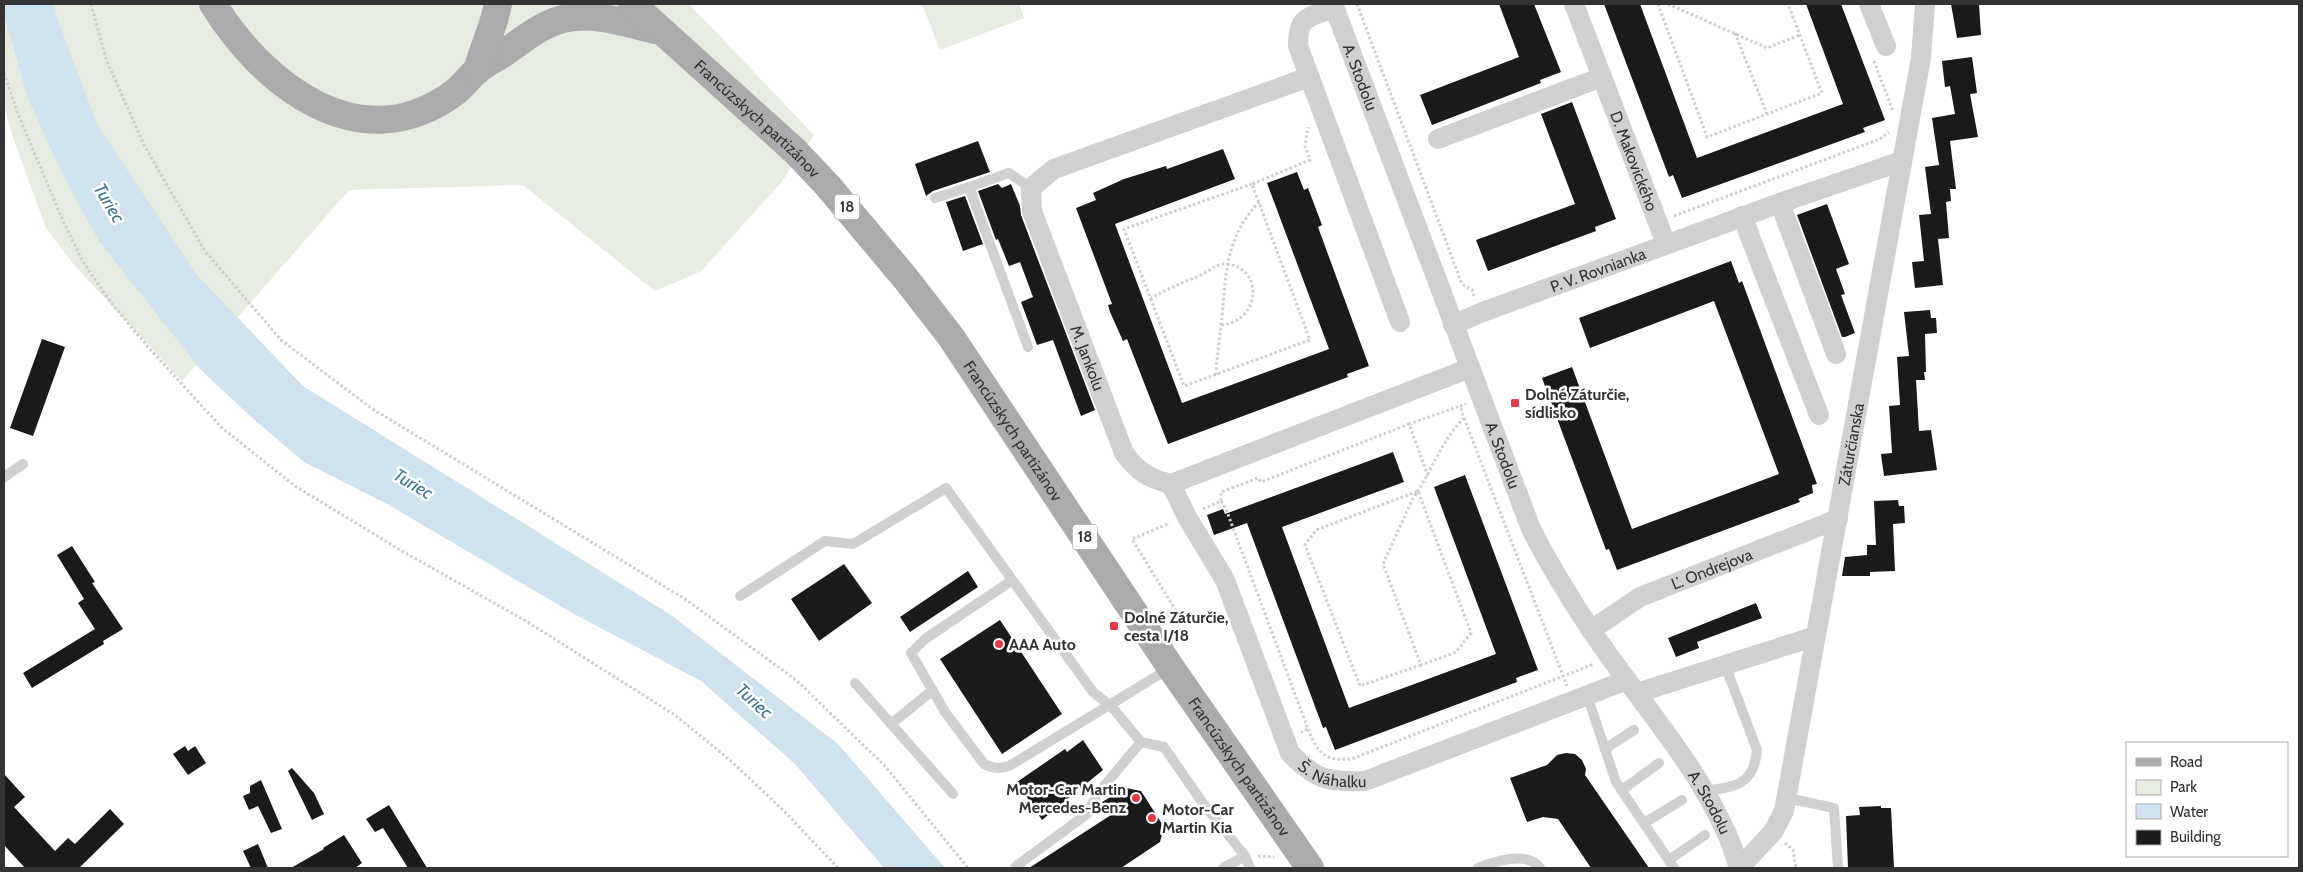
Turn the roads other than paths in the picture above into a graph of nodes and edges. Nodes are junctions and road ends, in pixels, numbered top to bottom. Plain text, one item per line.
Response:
1 (213, 4) edge
2 (498, 4) edge
3 (632, 4) edge
4 (1574, 4) edge
5 (1870, 4) edge
6 (1925, 4) edge
7 (1333, 6) edge
8 (667, 33) junction
9 (1879, 52) road end
10 (477, 70) junction
11 (1602, 76) junction
12 (1309, 77) junction
13 (1438, 139) dead end
14 (1902, 160) junction
15 (969, 187) junction
16 (1032, 188) junction
17 (935, 198) dead end
18 (1780, 203) junction
19 (1742, 216) junction
20 (1666, 244) junction
21 (1400, 322) dead end
22 (1453, 325) junction
23 (1028, 347) dead end
24 (1836, 354) dead end
25 (1470, 368) junction
26 (1819, 415) dead end
27 (23, 464) dead end
28 (4, 477) edge
29 (1171, 484) junction
30 (1838, 519) junction
31 (1011, 581) junction
32 (740, 596) dead end
33 (1591, 630) junction
34 (1816, 636) junction
35 (1725, 665) junction
36 (1171, 668) junction
37 (855, 683) dead end
38 (1632, 686) junction
39 (933, 690) junction
40 (1580, 698) junction
41 (1111, 706) junction
42 (891, 724) junction
43 (1634, 730) dead end
44 (1140, 742) junction
45 (1605, 749) junction
46 (1659, 764) dead end
47 (1622, 790) junction
48 (1704, 792) junction
49 (953, 794) dead end
50 (1787, 798) junction
51 (1682, 800) dead end
52 (1644, 824) junction
53 (1705, 835) dead end
54 (1244, 856) junction
55 (1671, 864) edge
56 (1016, 868) edge
57 (1223, 868) edge
58 (1250, 868) edge
59 (1310, 868) edge
60 (1478, 868) edge
61 (1540, 868) edge
62 (1739, 868) edge
63 (1838, 868) edge

1 - 10 main road
2 - 10 main road
3 - 8 main road, 18
4 - 11 street, D. Makovického
5 - 9 street
6 - 14 street, Záturčianska
7 - 12 street, A. Stodolu
7 - 22 street, A. Stodolu
8 - 10 main road
8 - 36 main road, Francúzskych partizánov / 18
11 - 13 street
11 - 20 street, D. Makovického
12 - 16 street
12 - 21 street, A. Stodolu
14 - 18 street, P. V. Rovnianka
14 - 30 street, Záturčianska
15 - 16 lane
15 - 17 lane
15 - 23 lane
16 - 29 street, M. Jankolu
18 - 19 street, P. V. Rovnianka
18 - 24 street
19 - 20 street, P. V. Rovnianka
19 - 26 street
20 - 22 street, P. V. Rovnianka
22 - 25 street, A. Stodolu
25 - 29 street
25 - 33 street, A. Stodolu
27 - 28 lane
29 - 40 street, Š. Náhalku
30 - 33 street, Ľ. Ondrejova
30 - 34 street, Záturčianska
31 - 32 lane
31 - 39 lane
31 - 41 lane
33 - 38 street, A. Stodolu
34 - 35 street, Š. Náhalku
34 - 50 street, Záturčianska
35 - 38 street, Š. Náhalku
35 - 48 lane
36 - 41 lane
36 - 59 main road, Francúzskych partizánov / 18
37 - 42 lane
38 - 40 street, Š. Náhalku
38 - 48 street, A. Stodolu
39 - 41 lane
39 - 42 lane
40 - 45 lane
41 - 44 lane
42 - 49 lane
43 - 45 lane
44 - 54 lane
44 - 56 lane
45 - 47 lane
46 - 47 lane
47 - 52 lane
48 - 62 street, A. Stodolu
50 - 62 street, Záturčianska
50 - 63 lane
51 - 52 lane
52 - 55 lane
53 - 55 lane
54 - 57 lane
54 - 58 lane
60 - 61 lane

